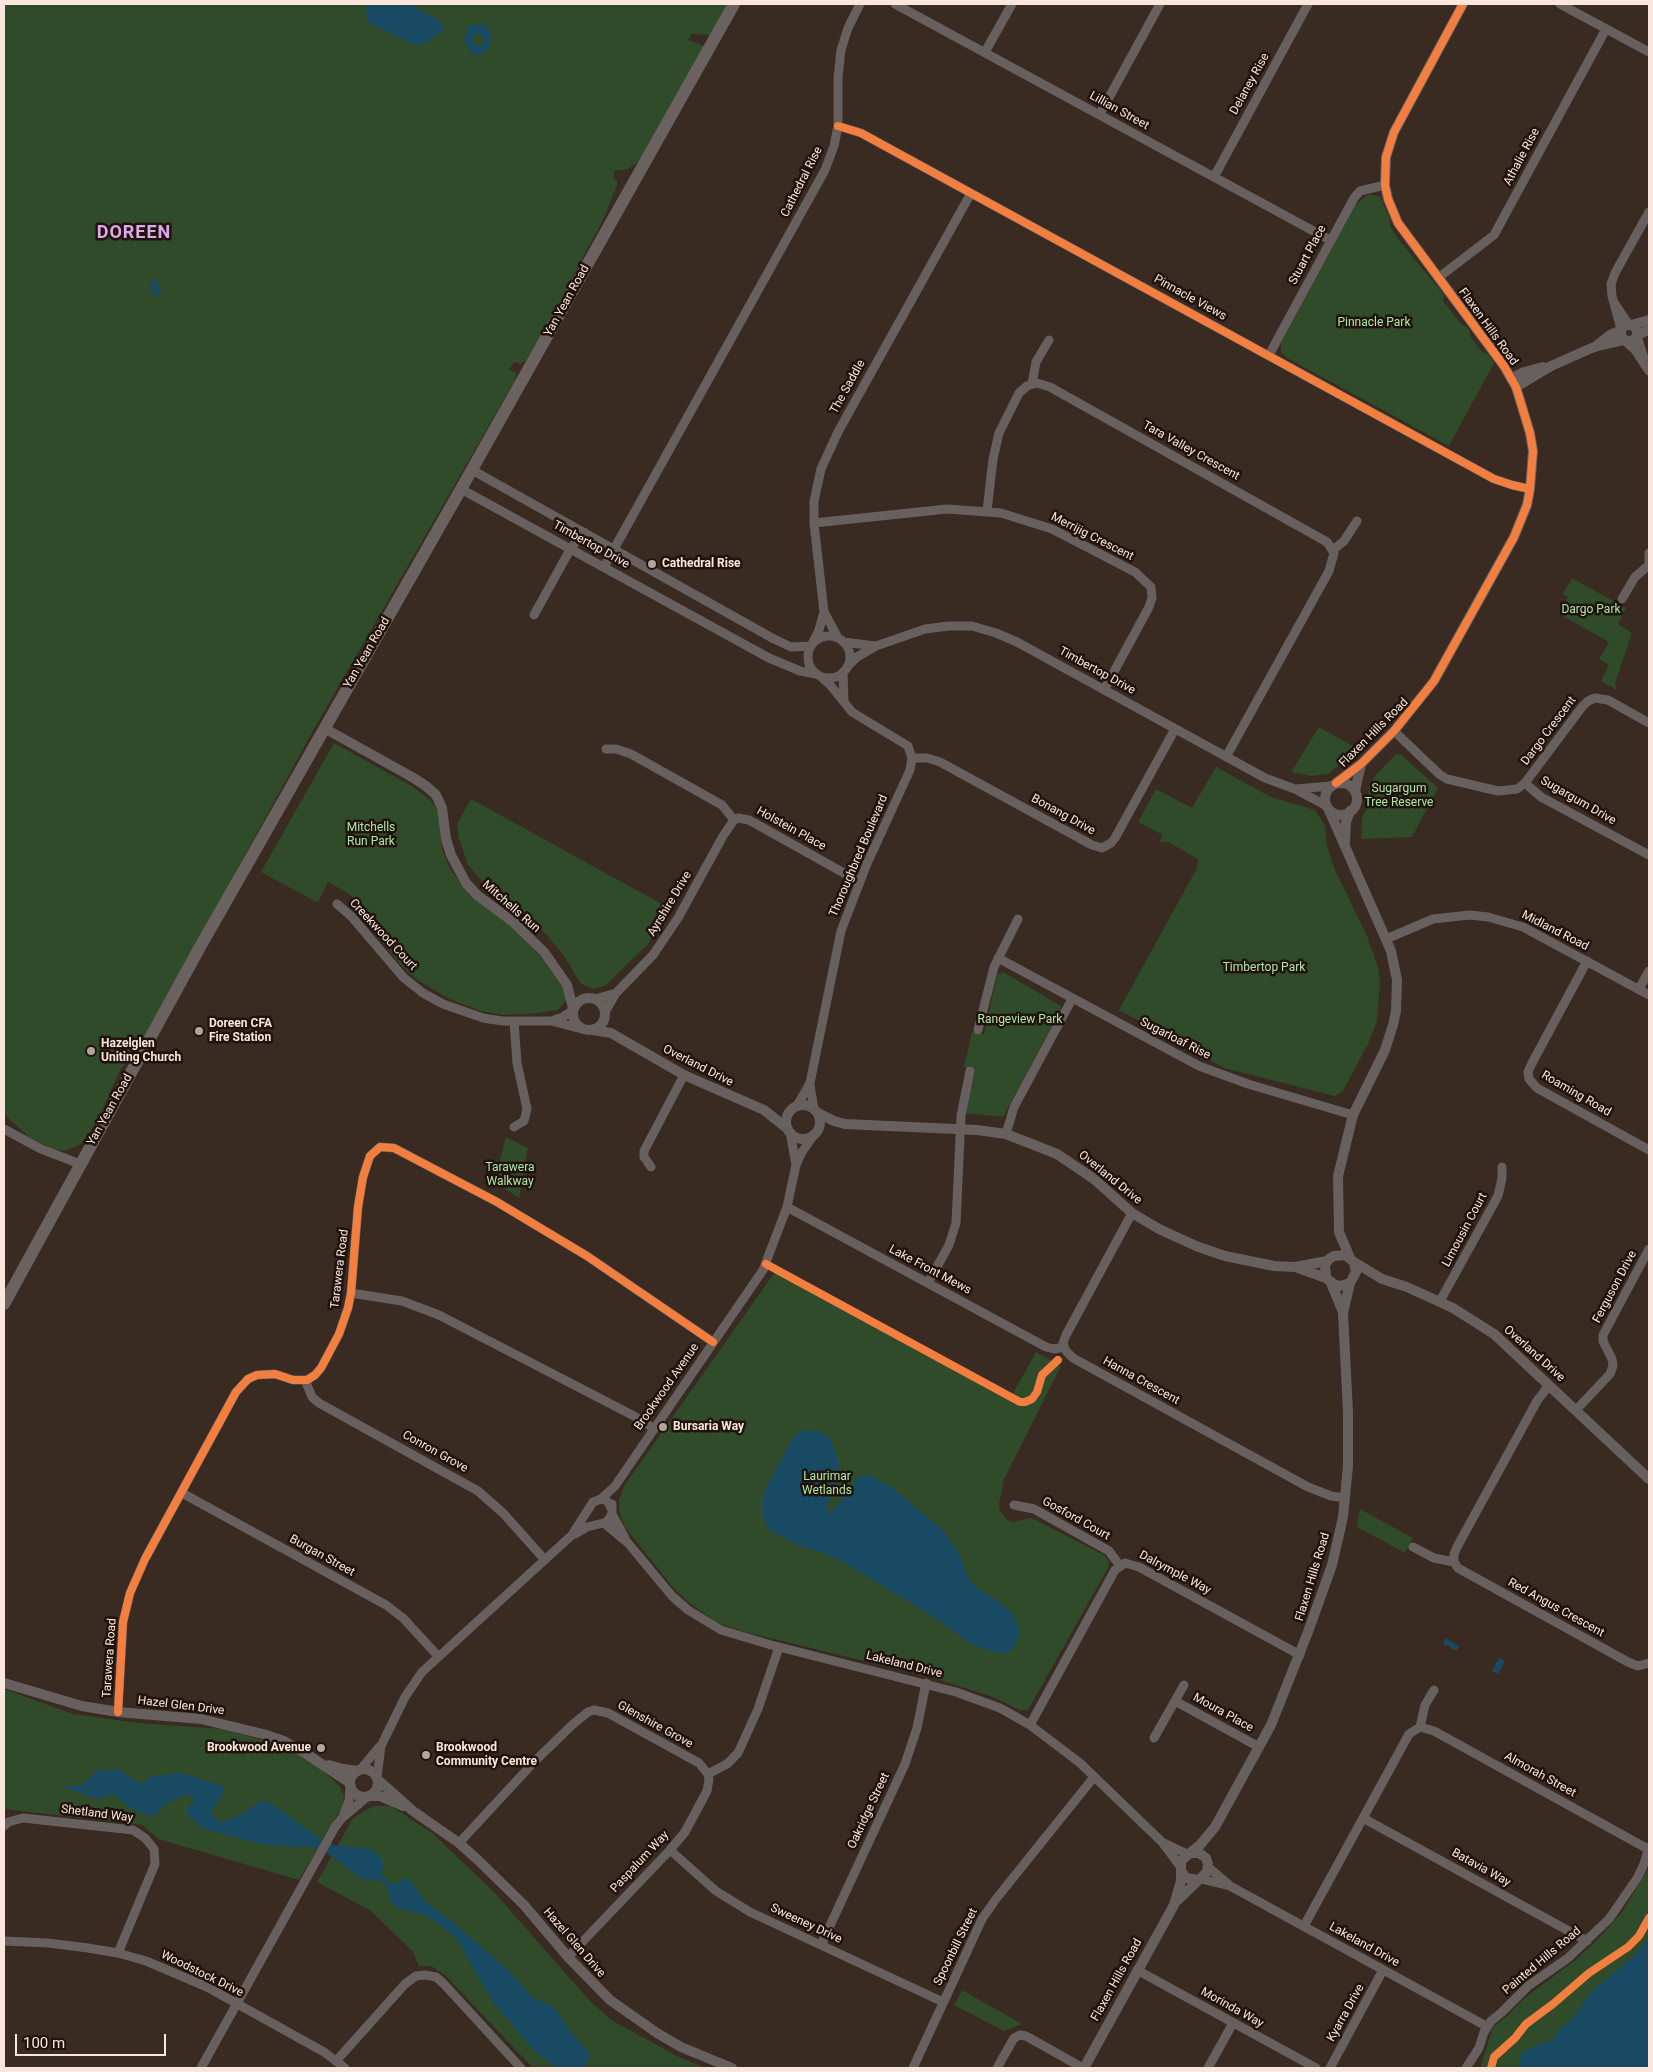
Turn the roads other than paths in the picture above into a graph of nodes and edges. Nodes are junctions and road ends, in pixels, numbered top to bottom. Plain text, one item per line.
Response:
1 (734, 4) edge
2 (860, 4) edge
3 (895, 4) edge
4 (1012, 4) edge
5 (1160, 4) edge
6 (1308, 4) edge
7 (1461, 4) edge
8 (1560, 4) edge
9 (1606, 29) junction
10 (985, 52) junction
11 (1649, 52) edge
12 (1100, 114) junction
13 (838, 126) junction
14 (1214, 176) junction
15 (1385, 185) junction
16 (971, 192) junction
17 (1649, 212) edge
18 (1330, 240) junction
19 (1438, 278) junction
20 (1649, 320) edge
21 (1649, 330) edge
22 (1625, 331) junction
23 (1637, 336) junction
24 (1049, 340) dead end
25 (1269, 354) junction
26 (1647, 367) edge
27 (1514, 383) junction
28 (1032, 384) junction
29 (472, 470) junction
30 (461, 489) junction
31 (1530, 489) junction
32 (987, 511) junction
33 (1356, 522) dead end
34 (814, 523) junction
35 (584, 532) junction
36 (570, 548) junction
37 (614, 550) junction
38 (1333, 550) junction
39 (1649, 553) edge
40 (1649, 561) edge
41 (1649, 565) edge
42 (604, 567) junction
43 (1622, 599) dead end
44 (824, 612) junction
45 (534, 615) dead end
46 (841, 640) junction
47 (812, 645) junction
48 (876, 646) junction
49 (845, 670) junction
50 (818, 675) junction
51 (1104, 690) junction
52 (844, 704) junction
53 (1649, 723) edge
54 (324, 728) junction
55 (1175, 729) junction
56 (1394, 732) junction
57 (606, 749) dead end
58 (1226, 757) junction
59 (912, 758) junction
60 (1361, 764) junction
61 (1525, 783) junction
62 (1333, 785) junction
63 (1296, 789) junction
64 (1355, 791) junction
65 (1328, 808) junction
66 (1350, 812) junction
67 (734, 820) junction
68 (1345, 846) junction
69 (1649, 855) edge
70 (860, 882) junction
71 (337, 904) dead end
72 (1018, 919) dead end
73 (1386, 939) junction
74 (998, 958) junction
75 (1587, 961) junction
76 (1649, 971) edge
77 (567, 985) junction
78 (1639, 989) junction
79 (616, 993) junction
80 (1649, 995) edge
81 (592, 998) junction
82 (1072, 999) junction
83 (573, 1009) junction
84 (605, 1014) junction
85 (514, 1021) junction
86 (551, 1021) junction
87 (582, 1029) junction
88 (593, 1030) junction
89 (978, 1030) dead end
90 (624, 1039) junction
91 (970, 1071) dead end
92 (684, 1075) junction
93 (810, 1083) junction
94 (795, 1108) junction
95 (764, 1110) junction
96 (816, 1111) junction
97 (1353, 1115) junction
98 (845, 1124) junction
99 (514, 1127) dead end
100 (4, 1129) edge
101 (960, 1129) junction
102 (789, 1130) junction
103 (1006, 1134) junction
104 (814, 1135) junction
105 (1649, 1150) edge
106 (80, 1164) junction
107 (796, 1165) junction
108 (650, 1167) dead end
109 (1502, 1167) dead end
110 (787, 1207) junction
111 (1132, 1213) junction
112 (1339, 1232) junction
113 (1649, 1250) edge
114 (1328, 1260) junction
115 (1352, 1260) junction
116 (1295, 1267) junction
117 (1382, 1279) junction
118 (1329, 1281) junction
119 (1351, 1282) junction
120 (928, 1283) junction
121 (351, 1293) junction
122 (1440, 1301) junction
123 (4, 1304) edge
124 (1343, 1313) junction
125 (713, 1342) junction
126 (1064, 1347) junction
127 (305, 1380) junction
128 (1549, 1385) junction
129 (1576, 1410) junction
130 (653, 1428) junction
131 (1649, 1479) edge
132 (614, 1486) junction
133 (182, 1493) junction
134 (1345, 1498) junction
135 (601, 1499) junction
136 (1014, 1505) dead end
137 (589, 1509) junction
138 (612, 1512) junction
139 (602, 1523) junction
140 (572, 1535) junction
141 (628, 1543) junction
142 (1413, 1547) dead end
143 (545, 1560) junction
144 (1454, 1562) junction
145 (1120, 1566) junction
146 (779, 1647) junction
147 (1300, 1655) junction
148 (438, 1656) junction
149 (1649, 1663) edge
150 (4, 1683) edge
151 (926, 1683) junction
152 (1184, 1685) dead end
153 (1434, 1690) dead end
154 (1175, 1701) junction
155 (118, 1712) junction
156 (1030, 1725) junction
157 (1420, 1727) junction
158 (1154, 1738) dead end
159 (381, 1746) junction
160 (1259, 1747) junction
161 (320, 1762) junction
162 (359, 1770) junction
163 (708, 1774) junction
164 (1094, 1777) junction
165 (377, 1778) junction
166 (350, 1785) junction
167 (369, 1796) junction
168 (413, 1811) junction
169 (342, 1818) junction
170 (1363, 1818) junction
171 (6, 1824) edge
172 (1215, 1827) junction
173 (1162, 1842) junction
174 (459, 1843) junction
175 (1649, 1848) edge
176 (670, 1850) junction
177 (1189, 1853) junction
178 (1208, 1864) junction
179 (1180, 1868) junction
180 (1199, 1879) junction
181 (1230, 1886) junction
182 (1174, 1905) junction
183 (1304, 1926) junction
184 (4, 1941) edge
185 (1587, 1941) junction
186 (821, 1945) junction
187 (118, 1953) junction
188 (568, 1956) junction
189 (1137, 1970) junction
190 (1384, 1970) junction
191 (943, 2002) junction
192 (237, 2004) junction
193 (1233, 2023) junction
194 (1486, 2026) junction
195 (337, 2060) junction
196 (201, 2068) edge
197 (345, 2068) edge
198 (521, 2068) edge
199 (732, 2068) edge
200 (913, 2068) edge
201 (997, 2068) edge
202 (1084, 2068) edge
203 (1208, 2068) edge
204 (1316, 2068) edge
205 (1330, 2068) edge
206 (1466, 2068) edge

1 - 29 main road, Yan Yean Road
2 - 13 street, Cathedral Rise
3 - 10 street, Lillian Street
4 - 10 street
5 - 12 street
6 - 14 street, Delaney Rise
7 - 15 street, Flaxen Hills Road
8 - 9 street
9 - 11 street
9 - 19 street, Athalie Rise
10 - 12 street, Lillian Street
12 - 14 street, Lillian Street
13 - 16 street, Pinnacle Views
13 - 37 street, Cathedral Rise
14 - 18 street, Lillian Street
15 - 18 street, Stuart Place
15 - 19 street, Flaxen Hills Road
16 - 25 street, Pinnacle Views
16 - 34 street, The Saddle
17 - 22 street
18 - 25 street, Stuart Place
19 - 27 street, Flaxen Hills Road
20 - 22 street
21 - 23 street
22 - 23 street
22 - 26 street
22 - 27 street
23 - 26 street
24 - 28 street
25 - 31 street, Pinnacle Views
27 - 31 street, Flaxen Hills Road
28 - 32 street
28 - 38 street, Tara Valley Crescent
29 - 30 main road, Yan Yean Road
29 - 35 street, Timbertop Drive
30 - 36 street, Timbertop Drive
30 - 54 main road, Yan Yean Road
31 - 56 street, Flaxen Hills Road
32 - 34 street, Merrijig Crescent
32 - 51 street, Merrijig Crescent
33 - 38 street
34 - 44 street, The Saddle
35 - 36 street
35 - 37 street, Timbertop Drive
36 - 42 street, Timbertop Drive
36 - 45 street
37 - 42 street, Cathedral Rise
37 - 47 street, Timbertop Drive
38 - 58 street
39 - 40 street
41 - 43 street
42 - 50 street, Timbertop Drive
44 - 46 street, The Saddle
44 - 47 street, The Saddle
46 - 47 street
46 - 48 street, Timbertop Drive
46 - 49 street
47 - 50 street
48 - 49 street, Timbertop Drive
48 - 51 street, Timbertop Drive
49 - 50 street
49 - 52 street
50 - 52 street
51 - 55 street, Timbertop Drive
52 - 59 street
53 - 61 street, Dargo Crescent
54 - 77 street, Mitchells Run
54 - 106 main road, Yan Yean Road
55 - 58 street, Timbertop Drive
55 - 59 street, Bonang Drive
56 - 60 street, Flaxen Hills Road
56 - 61 street, Sugargum Drive
57 - 67 street
58 - 63 street, Timbertop Drive
59 - 70 street, Thoroughbred Boulevard
60 - 62 street, Flaxen Hills Road
60 - 64 street, Flaxen Hills Road
61 - 69 street, Sugargum Drive
62 - 63 street, Timbertop Drive
62 - 64 street
62 - 65 street
63 - 65 street, Timbertop Drive
64 - 66 street
65 - 66 street
65 - 68 street
66 - 68 street
67 - 70 street, Holstein Place
67 - 79 street, Ayrshire Drive
68 - 73 street
70 - 93 street, Thoroughbred Boulevard
71 - 85 street, Creekwood Court
72 - 74 street
73 - 75 street, Midland Road
73 - 97 street
74 - 82 street, Sugarloaf Rise
74 - 89 street
75 - 78 street, Midland Road
75 - 105 street, Roaming Road
76 - 78 street
77 - 81 street, Mitchells Run
77 - 83 street, Mitchells Run
78 - 80 street, Midland Road
79 - 81 street, Ayrshire Drive
79 - 84 street, Ayrshire Drive
81 - 83 street
81 - 84 street
82 - 97 street, Sugarloaf Rise
82 - 103 street
83 - 86 street, Creekwood Court
83 - 87 street
84 - 88 street
84 - 90 street, Overland Drive
85 - 86 street, Creekwood Court
85 - 99 street
86 - 87 street, Creekwood Court
87 - 88 street
88 - 90 street, Overland Drive
90 - 92 street, Overland Drive
91 - 101 street
92 - 95 street, Overland Drive
92 - 108 street
93 - 94 street, Thoroughbred Boulevard
93 - 96 street, Thoroughbred Boulevard
94 - 95 street, Overland Drive
94 - 96 street
94 - 102 street
95 - 102 street, Overland Drive
96 - 98 street, Overland Drive
96 - 104 street
97 - 112 street
98 - 101 street, Overland Drive
98 - 104 street, Overland Drive
100 - 106 street
101 - 103 street, Overland Drive
101 - 120 street
102 - 104 street
102 - 107 street, Brookwood Avenue
103 - 111 street, Overland Drive
104 - 107 street, Brookwood Avenue
106 - 123 main road, Yan Yean Road
107 - 110 street, Brookwood Avenue
109 - 122 street, Limousin Court
110 - 120 street, Lake Front Mews
110 - 125 street, Brookwood Avenue
111 - 116 street, Overland Drive
111 - 126 street
112 - 114 street
112 - 115 street
113 - 129 street, Ferguson Drive
114 - 115 street
114 - 116 street, Overland Drive
114 - 118 street
115 - 117 street, Overland Drive
115 - 119 street
116 - 118 street, Overland Drive
117 - 119 street, Overland Drive
117 - 122 street, Overland Drive
118 - 119 street
118 - 124 street, Flaxen Hills Road
119 - 124 street, Flaxen Hills Road
120 - 126 street, Lake Front Mews
121 - 125 street, Tarawera Road
121 - 127 street, Tarawera Road
121 - 130 street
122 - 128 street, Overland Drive
124 - 134 street, Flaxen Hills Road
125 - 130 street, Brookwood Avenue
126 - 134 street, Hanna Crescent
127 - 133 street, Tarawera Road
127 - 143 street, Conron Grove
128 - 129 street, Overland Drive
128 - 144 street
129 - 131 street, Overland Drive
130 - 132 street, Brookwood Avenue
132 - 135 street, Brookwood Avenue
132 - 138 street, Brookwood Avenue
133 - 148 street, Burgan Street
133 - 155 street, Tarawera Road
134 - 147 street, Flaxen Hills Road
135 - 137 street
135 - 138 street
136 - 145 street, Gosford Court
137 - 139 street
137 - 140 street
138 - 139 street
138 - 141 street, Lakeland Drive
139 - 140 street
139 - 141 street, Lakeland Drive
140 - 143 street
141 - 146 street, Lakeland Drive
142 - 144 street, Red Angus Crescent
143 - 148 street
144 - 149 street, Red Angus Crescent
145 - 147 street, Dalrymple Way
145 - 156 street, Dalrymple Way
146 - 151 street, Lakeland Drive
146 - 163 street
147 - 160 street, Flaxen Hills Road
148 - 159 street
150 - 155 street, Hazel Glen Drive
151 - 156 street, Lakeland Drive
151 - 186 street, Oakridge Street
152 - 154 street, Moura Place
153 - 157 street
154 - 158 street, Moura Place
154 - 160 street, Moura Place
155 - 161 street, Hazel Glen Drive
156 - 164 street, Lakeland Drive
157 - 170 street
157 - 175 street, Almorah Street
159 - 162 street
159 - 165 street
160 - 172 street, Flaxen Hills Road
161 - 162 street, Hazel Glen Drive
161 - 166 street, Hazel Glen Drive
162 - 165 street
162 - 166 street
163 - 174 street, Glenshire Grove
163 - 176 street, Paspalum Way
164 - 173 street, Lakeland Drive
164 - 191 street, Spoonbill Street
165 - 167 street
165 - 168 street, Hazel Glen Drive
166 - 167 street
166 - 169 street
167 - 168 street, Hazel Glen Drive
167 - 169 street
168 - 174 street, Hazel Glen Drive
169 - 192 street
170 - 183 street
170 - 185 street, Batavia Way
171 - 187 street, Shetland Way
172 - 177 street, Flaxen Hills Road
172 - 178 street, Flaxen Hills Road
173 - 177 street, Lakeland Drive
173 - 179 street, Lakeland Drive
174 - 188 street, Hazel Glen Drive
175 - 185 street, Painted Hills Road
176 - 186 street, Sweeney Drive
176 - 188 street, Paspalum Way
177 - 178 street
177 - 179 street
178 - 180 street
178 - 181 street, Lakeland Drive
179 - 180 street
179 - 182 street, Flaxen Hills Road
180 - 181 street, Lakeland Drive
180 - 182 street, Flaxen Hills Road
181 - 183 street, Lakeland Drive
182 - 189 street, Flaxen Hills Road
183 - 190 street, Lakeland Drive
184 - 187 street, Woodstock Drive
185 - 194 street, Painted Hills Road
186 - 191 street, Sweeney Drive
187 - 192 street, Woodstock Drive
188 - 199 street, Hazel Glen Drive
189 - 193 street, Morinda Way
189 - 202 street, Flaxen Hills Road
190 - 194 street, Lakeland Drive
190 - 205 street, Kyarra Drive
191 - 200 street, Spoonbill Street
192 - 195 street, Woodstock Drive
192 - 196 street
193 - 203 street
193 - 204 street, Morinda Way
194 - 206 street, Painted Hills Road
195 - 197 street, Woodstock Drive
195 - 198 street
201 - 202 street, Flaxen Hills Road

